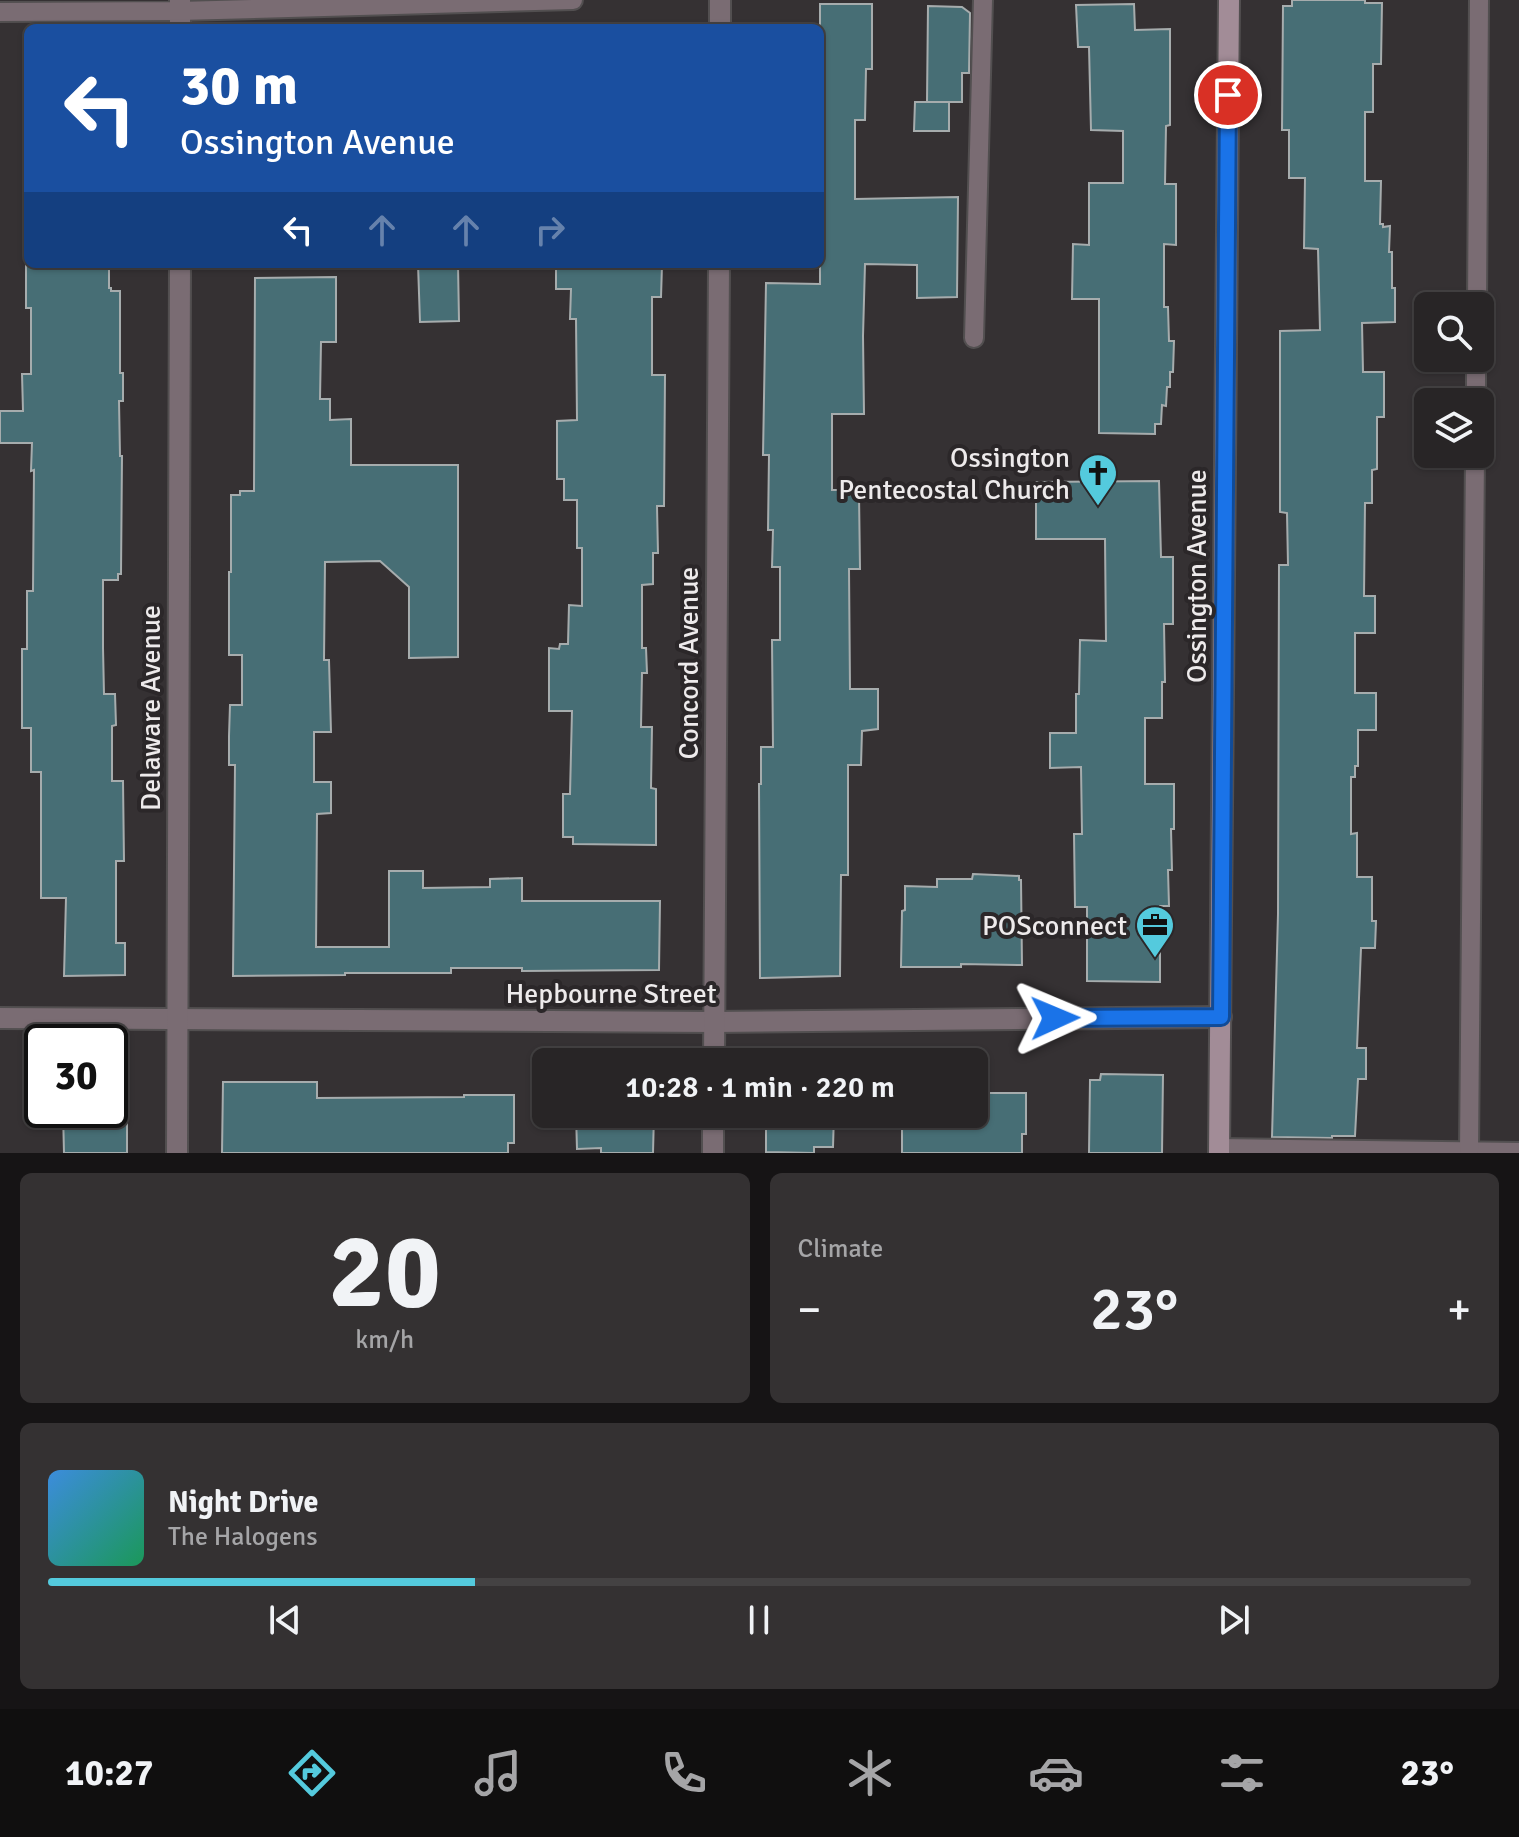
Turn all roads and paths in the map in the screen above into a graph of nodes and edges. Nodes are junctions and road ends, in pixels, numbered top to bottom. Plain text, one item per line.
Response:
1 (573, 0) edge
2 (720, 0) edge
3 (983, 0) edge
4 (1229, 0) edge
5 (1479, 0) edge
6 (0, 12) edge
7 (180, 13) edge
8 (720, 24) edge
9 (180, 268) edge
10 (719, 268) edge
11 (1477, 292) edge
12 (974, 338) dead end
13 (1475, 468) edge
14 (1221, 1017) junction
15 (0, 1018) edge
16 (177, 1018) junction
17 (714, 1022) junction
18 (714, 1048) edge
19 (713, 1128) edge
20 (1219, 1151) edge
21 (1469, 1152) edge
22 (1519, 1152) edge
23 (177, 1153) edge
24 (713, 1153) edge

1 - 7 lane
2 - 8 street
3 - 12 lane
4 - 14 street, Ossington Avenue
5 - 11 lane
6 - 7 lane
9 - 16 street, Delaware Avenue
10 - 17 street, Concord Avenue
13 - 21 lane
14 - 17 street, Hepbourne Street
14 - 20 street, Ossington Avenue
15 - 16 street, Hepbourne Street
16 - 17 street, Hepbourne Street
16 - 23 street, Delaware Avenue
17 - 18 street, Concord Avenue
19 - 24 street
20 - 21 lane
21 - 22 lane

